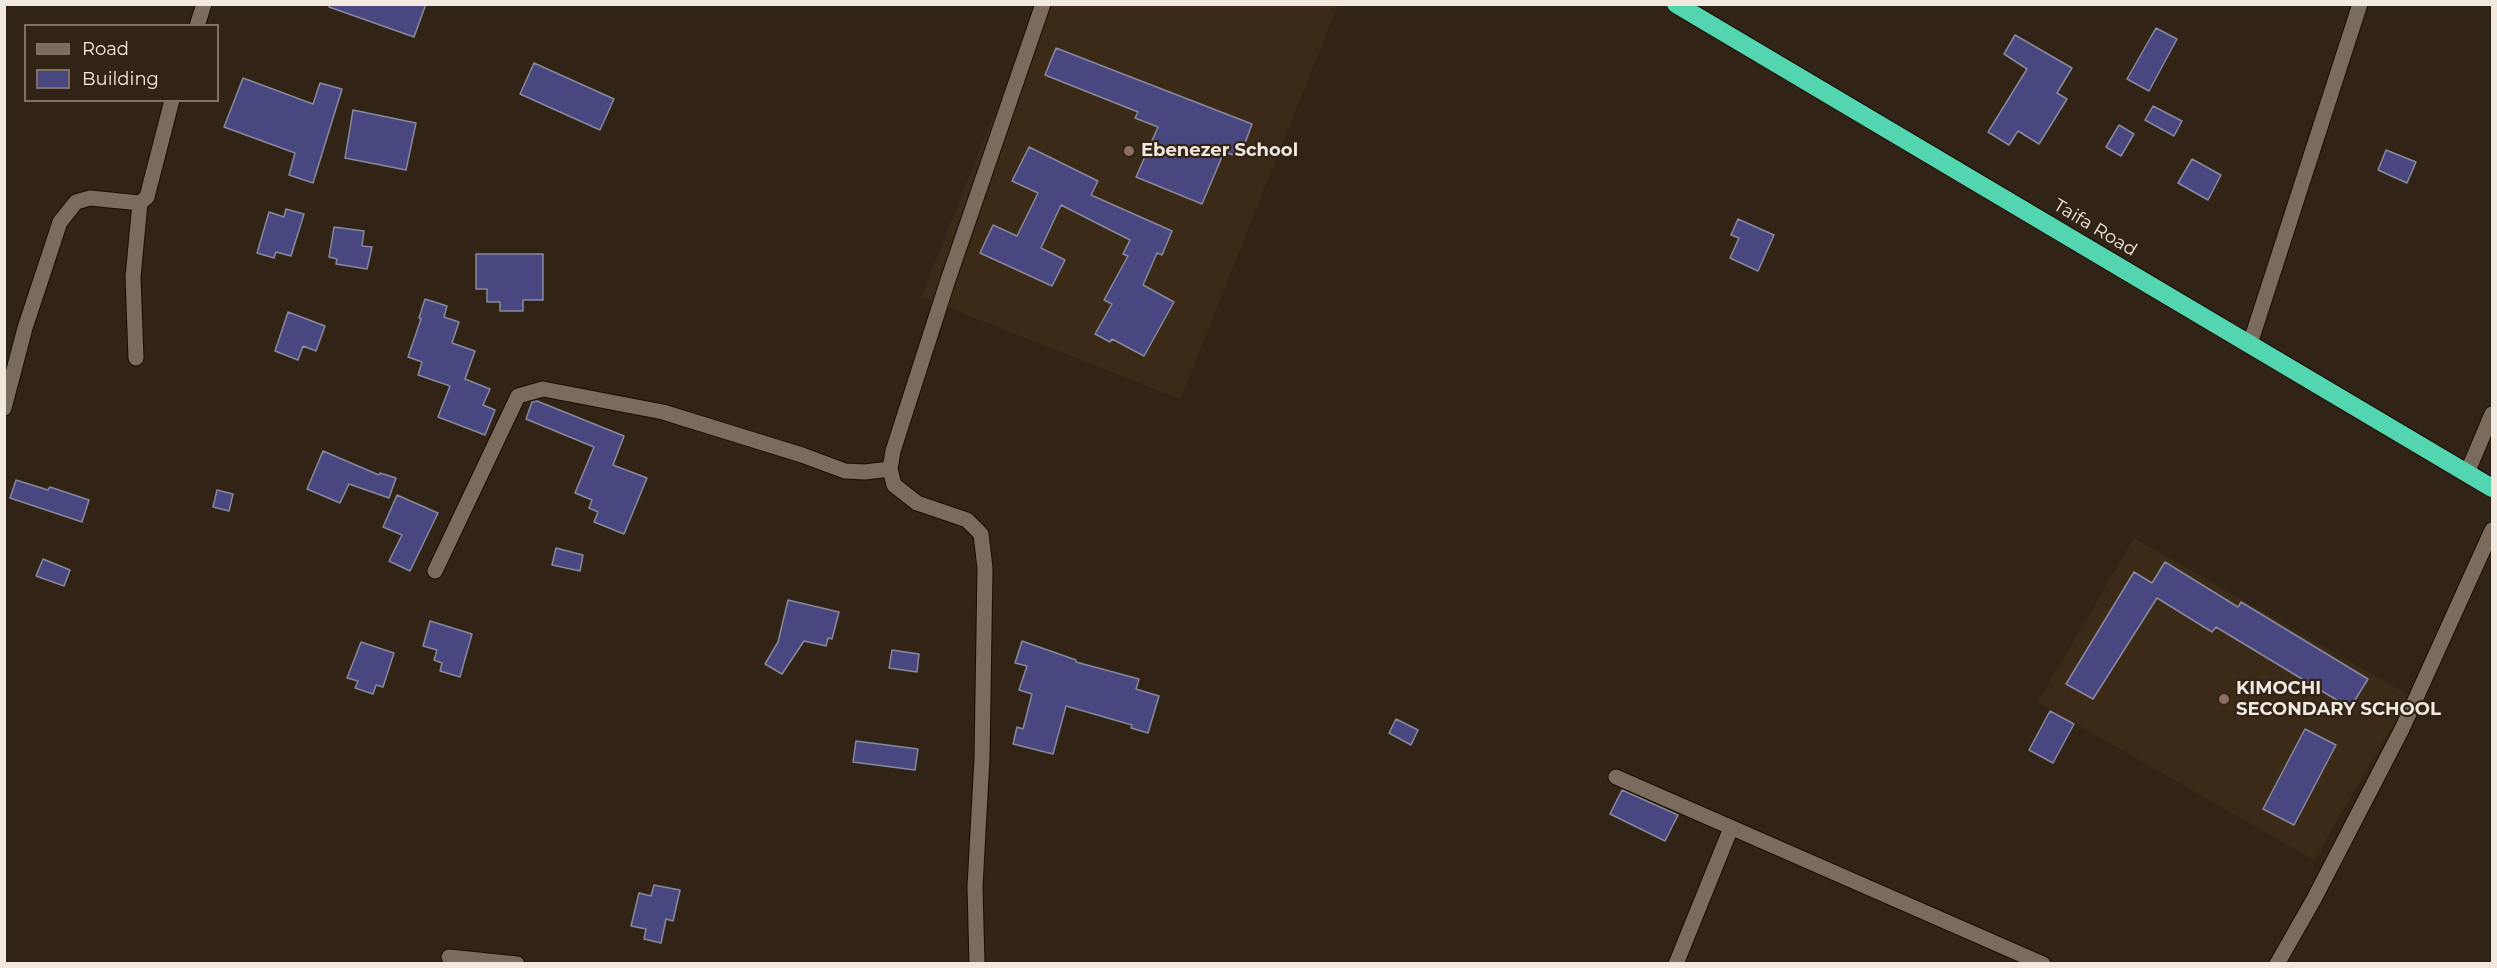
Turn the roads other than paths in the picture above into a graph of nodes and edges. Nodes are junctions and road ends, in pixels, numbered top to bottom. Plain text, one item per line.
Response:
1 (204, 4) edge
2 (1043, 4) edge
3 (1676, 4) edge
4 (2360, 4) edge
5 (199, 24) edge
6 (172, 102) edge
7 (140, 203) junction
8 (2250, 344) junction
9 (136, 358) dead end
10 (4, 408) edge
11 (2493, 414) edge
12 (890, 469) junction
13 (2467, 473) junction
14 (2493, 488) edge
15 (2493, 530) edge
16 (435, 571) dead end
17 (1616, 777) dead end
18 (1731, 828) junction
19 (449, 957) dead end
20 (517, 963) edge
21 (977, 963) edge
22 (1676, 963) edge
23 (2043, 963) edge
24 (2277, 963) edge

1 - 5 street
2 - 12 street
3 - 8 highway, Taifa Road
4 - 8 street
6 - 7 street
7 - 9 street
7 - 10 street
8 - 13 highway, Taifa Road
11 - 13 street
12 - 16 street
12 - 21 street
13 - 14 highway, Taifa Road
15 - 24 street
17 - 18 street
18 - 22 street
18 - 23 street
19 - 20 street

